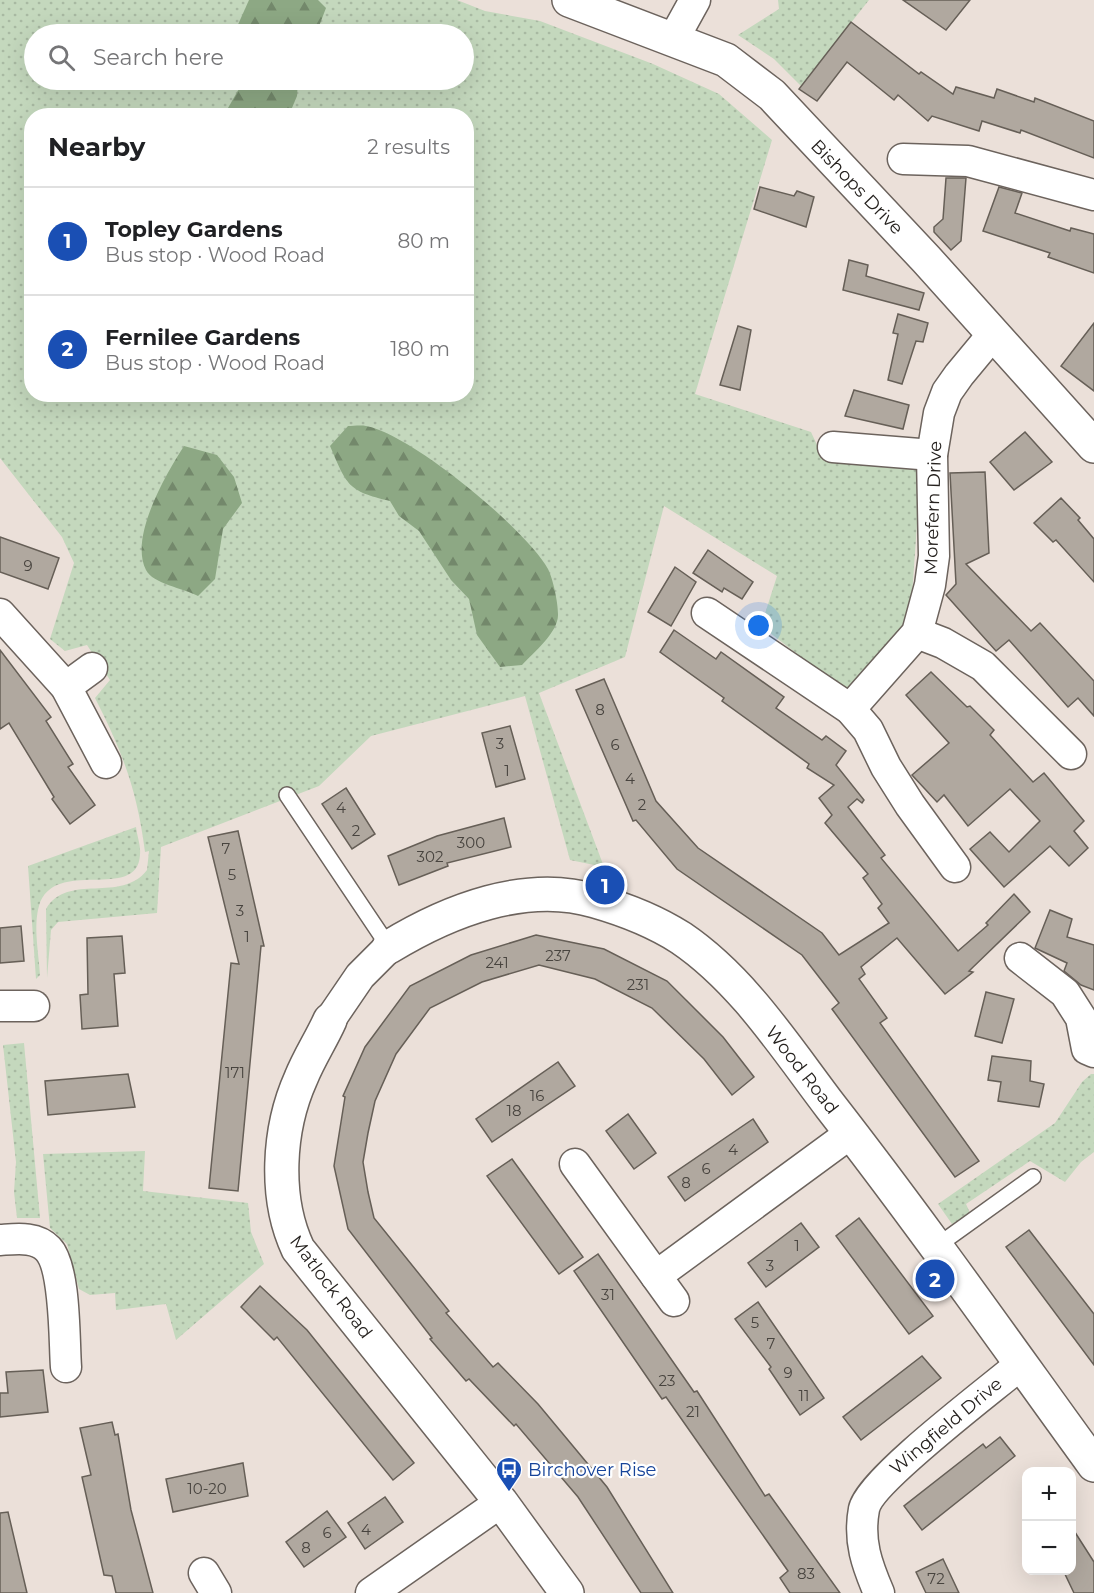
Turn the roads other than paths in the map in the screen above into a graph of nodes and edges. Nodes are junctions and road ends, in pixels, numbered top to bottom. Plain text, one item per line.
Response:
1 (569, 0) edge
2 (695, 0) edge
3 (674, 38) junction
4 (903, 159) dead end
5 (1094, 195) edge
6 (993, 334) junction
7 (1093, 443) edge
8 (833, 447) dead end
9 (932, 455) junction
10 (707, 612) dead end
11 (0, 614) edge
12 (917, 633) junction
13 (92, 668) dead end
14 (66, 687) junction
15 (850, 708) junction
16 (1071, 754) dead end
17 (106, 763) dead end
18 (287, 795) dead end
19 (955, 867) dead end
20 (389, 947) junction
21 (1020, 958) dead end
22 (0, 1006) edge
23 (34, 1006) dead end
24 (330, 1020) joint
25 (1094, 1052) edge
26 (851, 1133) junction
27 (575, 1164) dead end
28 (1033, 1178) dead end
29 (0, 1240) edge
30 (937, 1246) junction
31 (656, 1276) junction
32 (675, 1301) dead end
33 (1022, 1364) junction
34 (66, 1367) dead end
35 (1094, 1465) edge
36 (501, 1502) junction
37 (370, 1593) edge
38 (567, 1593) edge
39 (879, 1593) edge

1 - 3 street, Bishops Drive
2 - 3 street
3 - 6 street, Bishops Drive
4 - 5 street
6 - 7 street, Bishops Drive
6 - 9 street, Morefern Drive
8 - 9 street
9 - 12 street, Morefern Drive
10 - 15 street
11 - 14 street
12 - 15 street, Morefern Drive
12 - 16 street
13 - 14 street
14 - 17 street
15 - 19 street
18 - 20 lane
20 - 24 street, Matlock Road
20 - 26 street, Wood Road
21 - 25 street
22 - 23 street
24 - 36 street, Matlock Road
26 - 30 street, Wood Road
26 - 31 street
27 - 31 street
28 - 30 lane
29 - 34 street
30 - 33 street, Wood Road
31 - 32 street
33 - 35 street, Wood Road
33 - 39 street, Wingfield Drive
36 - 37 street
36 - 38 street, Matlock Road

